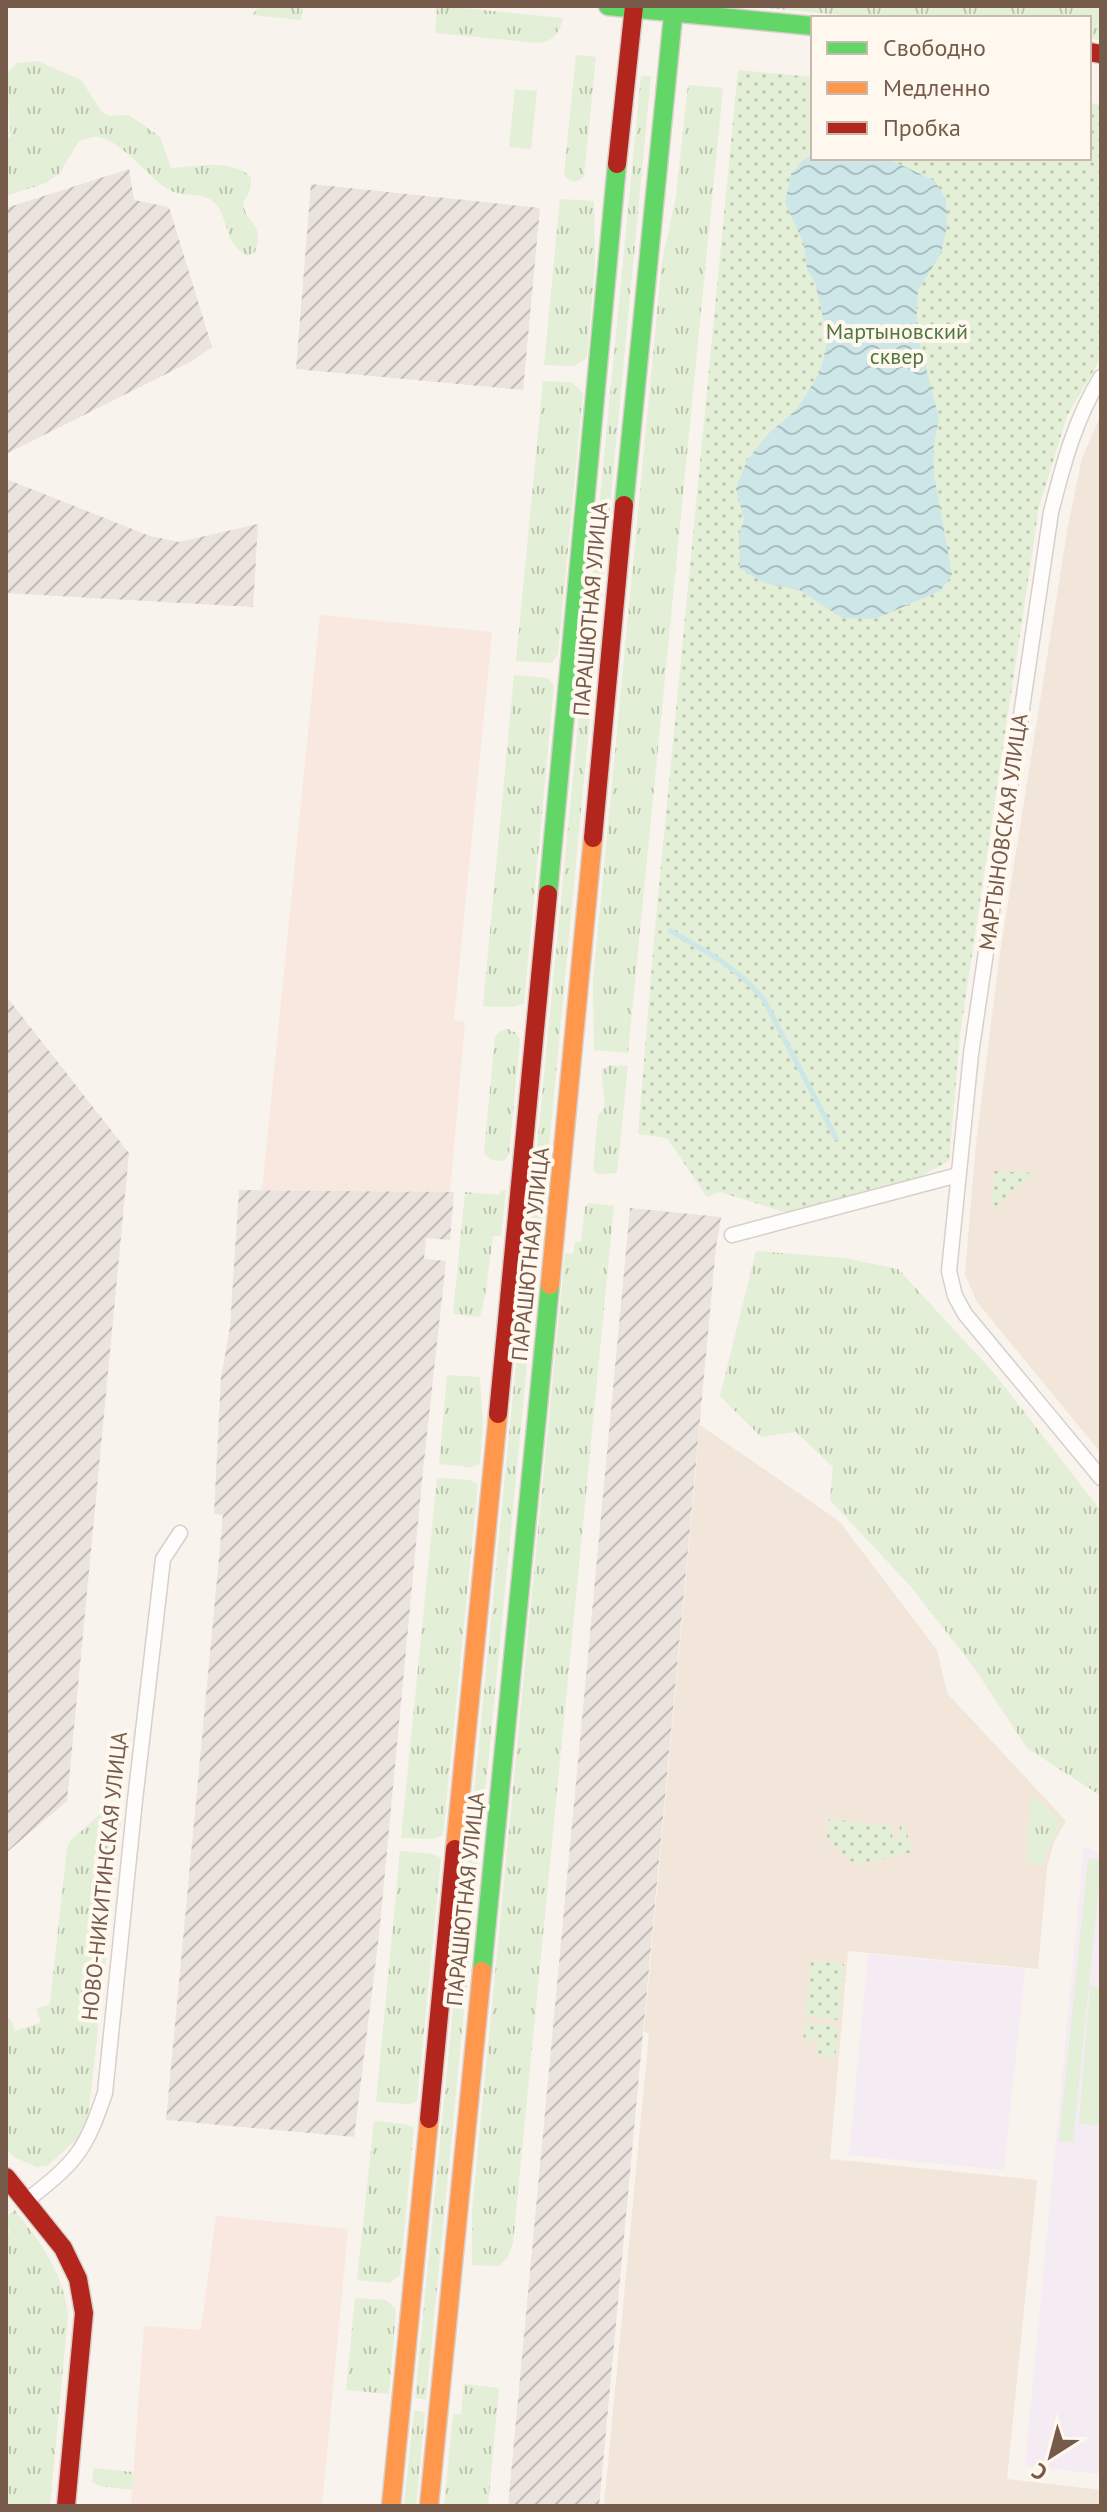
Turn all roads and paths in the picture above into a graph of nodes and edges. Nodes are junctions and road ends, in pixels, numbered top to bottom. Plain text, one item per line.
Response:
1 (608, 6) edge
2 (634, 7) edge
3 (674, 9) edge
4 (811, 26) edge
5 (1101, 377) edge
6 (958, 1175) junction
7 (732, 1235) dead end
8 (1101, 1478) edge
9 (180, 1533) dead end
10 (6, 2177) edge
11 (26, 2201) junction
12 (66, 2506) edge
13 (391, 2506) edge
14 (429, 2506) edge

1 - 2 main road
2 - 3 main road
2 - 13 main road, ПАРАШЮТНАЯ УЛИЦА
3 - 4 main road
3 - 14 main road, ПАРАШЮТНАЯ УЛИЦА
5 - 6 street, МАРТЫНОВСКАЯ УЛИЦА
6 - 7 street
6 - 8 street, МАРТЫНОВСКАЯ УЛИЦА
9 - 11 street, НОВО-НИКИТИНСКАЯ УЛИЦА
10 - 11 main road
11 - 12 main road

